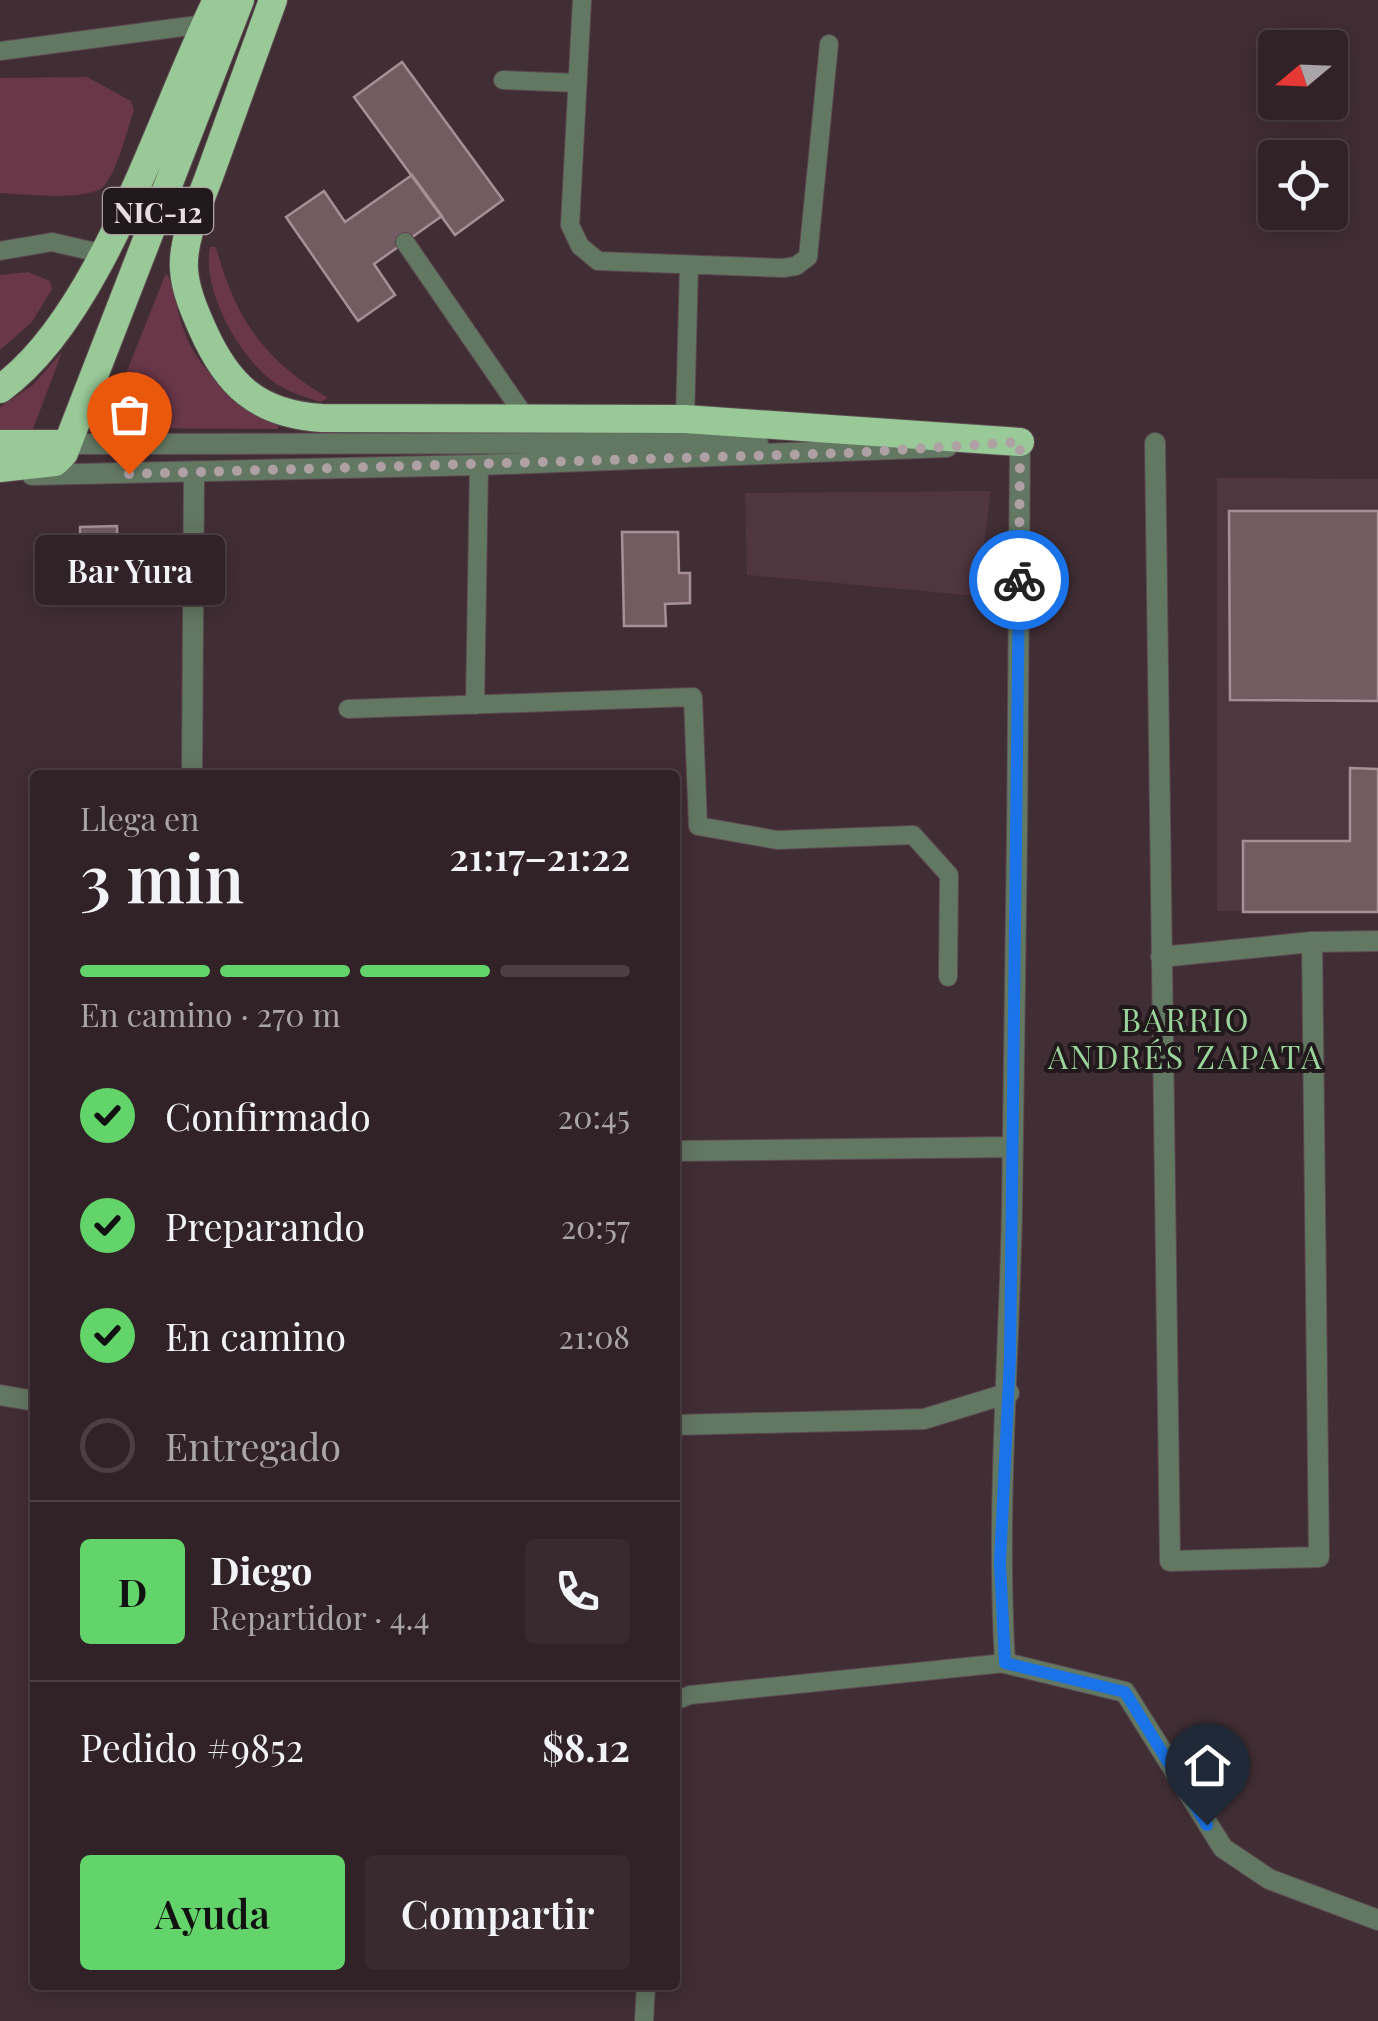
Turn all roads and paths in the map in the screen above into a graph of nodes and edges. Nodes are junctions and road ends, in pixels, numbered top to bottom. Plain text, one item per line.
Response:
1 (240, 0) edge
2 (272, 0) edge
3 (582, 0) edge
4 (211, 12) edge
5 (829, 44) dead end
6 (0, 50) edge
7 (503, 80) dead end
8 (577, 82) junction
9 (405, 242) dead end
10 (0, 252) edge
11 (104, 254) junction
12 (689, 265) junction
13 (0, 389) edge
14 (526, 418) junction
15 (685, 419) junction
16 (76, 437) junction
17 (1020, 442) junction
18 (1156, 442) dead end
19 (0, 444) edge
20 (479, 465) junction
21 (0, 472) edge
22 (194, 472) junction
23 (129, 474) junction
24 (475, 705) junction
25 (348, 709) dead end
26 (192, 770) edge
27 (1312, 942) junction
28 (1378, 942) edge
29 (1161, 957) junction
30 (948, 976) dead end
31 (1014, 1147) junction
32 (680, 1150) edge
33 (1009, 1393) junction
34 (0, 1395) edge
35 (30, 1400) edge
36 (680, 1425) edge
37 (1005, 1663) junction
38 (680, 1699) edge
39 (1378, 1920) edge
40 (646, 1990) edge
41 (644, 2021) edge

1 - 16 highway, NIC-12
2 - 14 highway
3 - 8 lane
4 - 6 lane
4 - 11 highway
5 - 12 lane
7 - 8 lane
8 - 12 lane
9 - 14 lane
10 - 11 lane
11 - 13 highway
12 - 15 lane
14 - 15 highway
15 - 17 highway
16 - 17 street
16 - 19 highway
16 - 21 highway
16 - 23 street
17 - 20 street
17 - 31 street
18 - 29 street
20 - 22 street
20 - 24 lane
21 - 23 street
22 - 23 street
22 - 26 street
24 - 25 lane
24 - 30 lane
27 - 28 street
27 - 29 street
27 - 29 street
31 - 32 street
31 - 33 street
33 - 36 street
33 - 37 street
34 - 35 street
37 - 38 lane
37 - 39 street
40 - 41 lane

